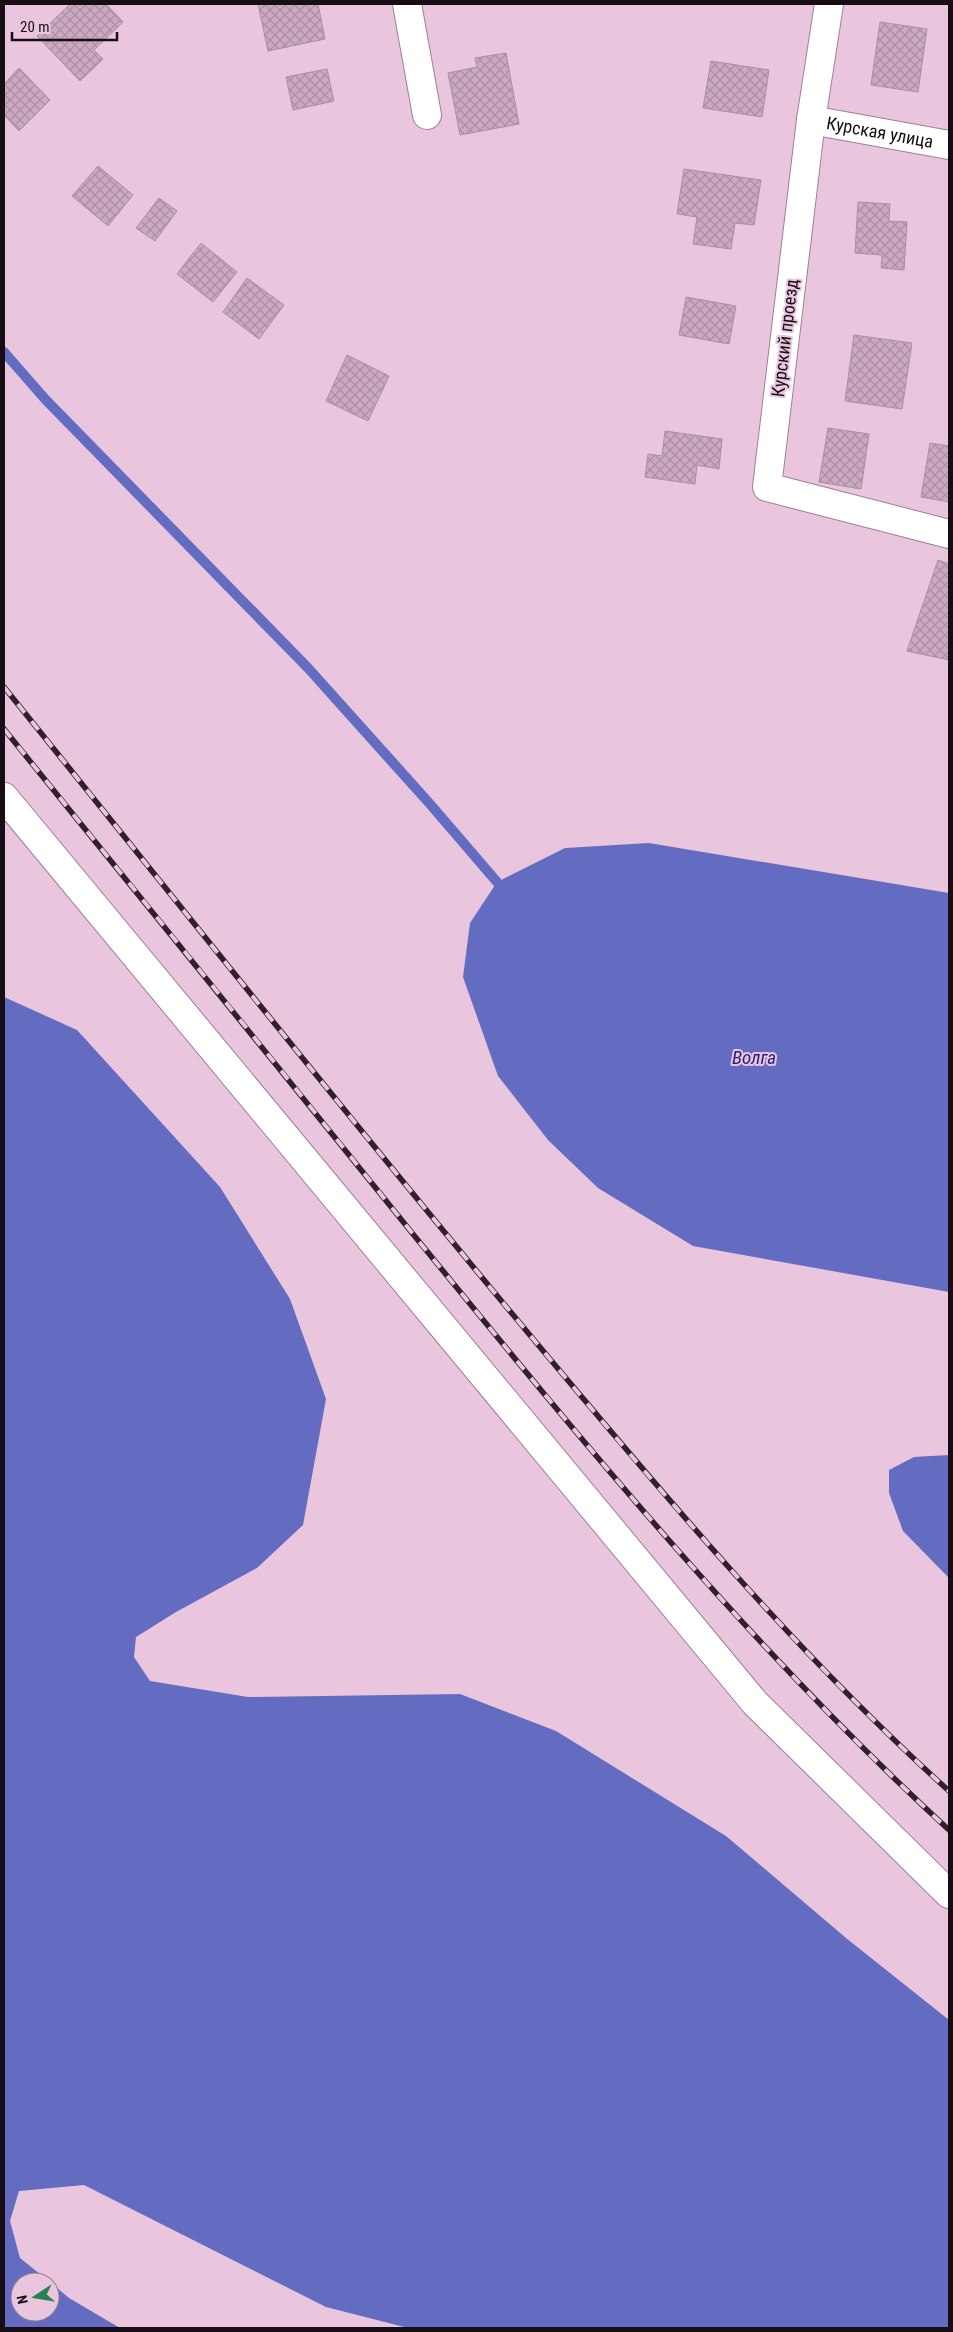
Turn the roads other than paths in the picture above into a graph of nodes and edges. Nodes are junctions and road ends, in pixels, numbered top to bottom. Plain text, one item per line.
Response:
1 (407, 4) edge
2 (829, 4) edge
3 (427, 116) dead end
4 (811, 120) junction
5 (949, 145) edge
6 (949, 534) edge
7 (4, 797) edge
8 (949, 1894) edge

1 - 3 street
2 - 4 street, Курский проезд
4 - 5 street, Курская улица
4 - 6 street, Курский проезд
7 - 8 street

